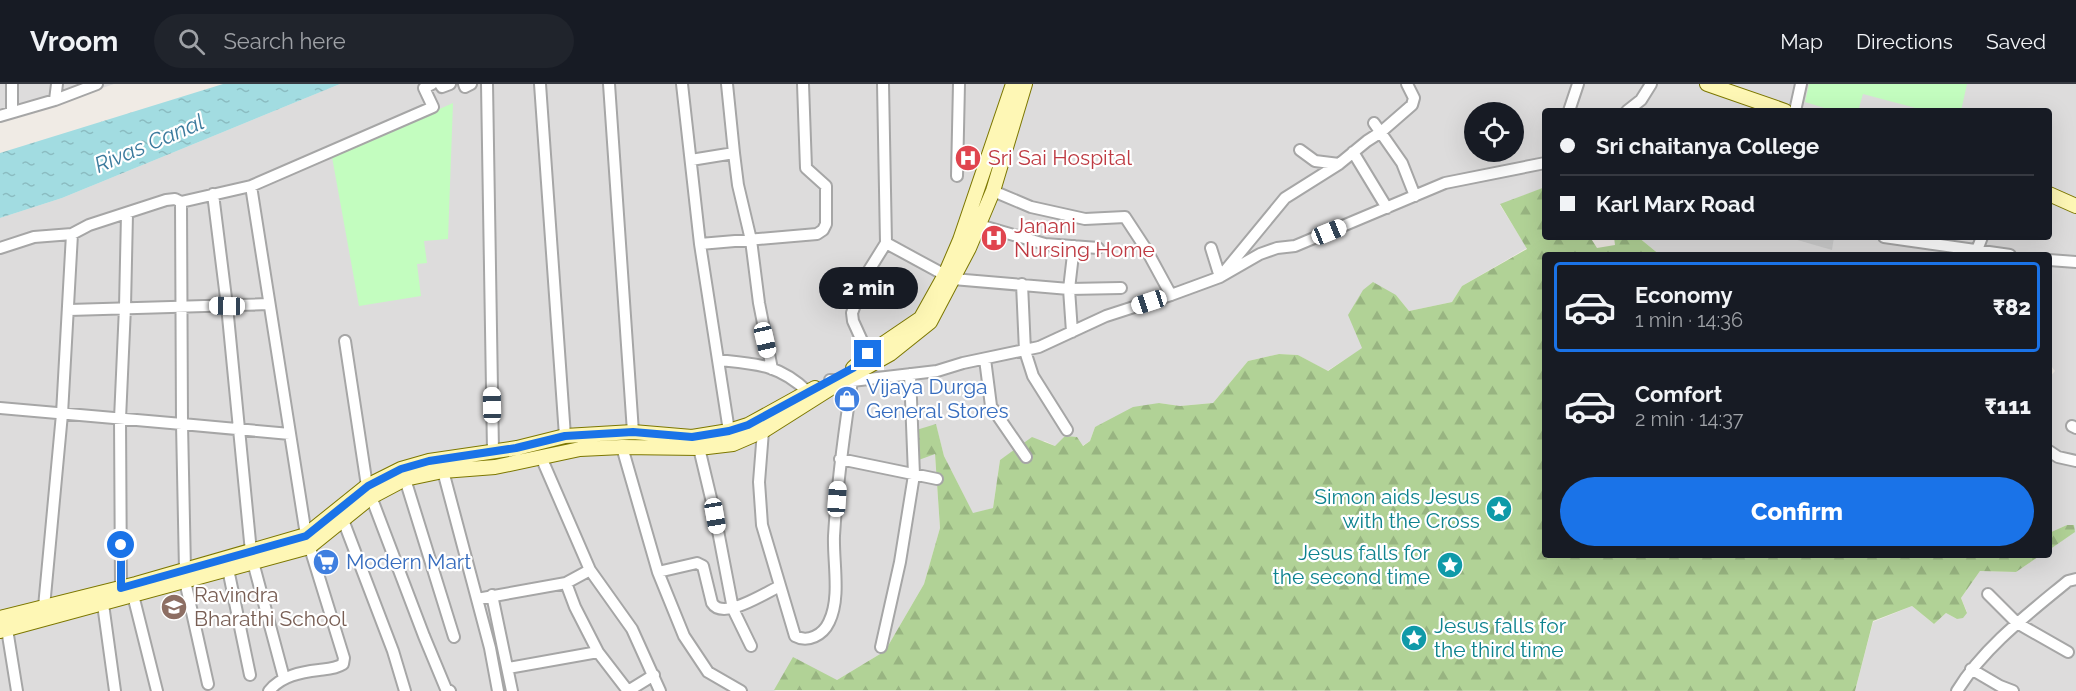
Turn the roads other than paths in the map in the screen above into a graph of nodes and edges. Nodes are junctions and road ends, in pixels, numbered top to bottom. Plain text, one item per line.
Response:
1 (12, 84) edge
2 (57, 84) edge
3 (97, 84) edge
4 (432, 84) edge
5 (440, 84) edge
6 (450, 84) edge
7 (464, 84) edge
8 (471, 84) edge
9 (487, 84) edge
10 (540, 84) edge
11 (609, 84) edge
12 (682, 84) edge
13 (727, 84) edge
14 (803, 84) edge
15 (883, 84) edge
16 (959, 84) edge
17 (1013, 84) edge
18 (1025, 84) edge
19 (1407, 84) edge
20 (1578, 84) edge
21 (1652, 84) edge
22 (1707, 84) edge
23 (1802, 84) edge
24 (56, 100) junction
25 (1570, 108) edge
26 (1631, 108) edge
27 (1776, 108) edge
28 (1796, 108) edge
29 (12, 112) junction
30 (0, 116) edge
31 (1374, 123) dead end
32 (1381, 132) junction
33 (1300, 150) dead end
34 (1353, 152) junction
35 (734, 153) junction
36 (691, 160) junction
37 (1542, 163) edge
38 (1339, 164) junction
39 (957, 176) dead end
40 (251, 186) junction
41 (993, 191) junction
42 (213, 194) junction
43 (1415, 195) junction
44 (2052, 195) edge
45 (181, 202) junction
46 (2076, 206) edge
47 (1387, 208) junction
48 (127, 214) junction
49 (979, 225) junction
50 (72, 234) junction
51 (752, 240) junction
52 (1902, 240) edge
53 (1981, 240) edge
54 (886, 243) junction
55 (700, 244) junction
56 (1931, 245) edge
57 (1074, 246) junction
58 (0, 248) edge
59 (1098, 248) dead end
60 (1211, 248) dead end
61 (1977, 250) junction
62 (1990, 252) edge
63 (2052, 260) edge
64 (2076, 262) edge
65 (949, 277) junction
66 (1220, 277) junction
67 (1022, 284) junction
68 (1121, 288) dead end
69 (1069, 289) junction
70 (1171, 295) junction
71 (269, 304) junction
72 (182, 305) junction
73 (227, 306) junction
74 (125, 307) junction
75 (69, 310) junction
76 (1072, 332) junction
77 (345, 341) dead end
78 (1025, 351) junction
79 (868, 354) junction
80 (985, 359) junction
81 (718, 360) junction
82 (772, 369) junction
83 (910, 374) junction
84 (841, 381) junction
85 (808, 392) junction
86 (0, 408) edge
87 (62, 414) junction
88 (120, 419) junction
89 (182, 424) junction
90 (238, 429) junction
91 (763, 430) junction
92 (1067, 430) dead end
93 (729, 431) junction
94 (633, 432) junction
95 (290, 434) junction
96 (565, 436) junction
97 (622, 447) junction
98 (699, 448) junction
99 (493, 451) junction
100 (2052, 453) edge
101 (541, 457) junction
102 (1026, 457) dead end
103 (840, 459) junction
104 (2076, 461) edge
105 (443, 471) junction
106 (914, 475) junction
107 (405, 479) junction
108 (937, 479) dead end
109 (369, 492) junction
110 (343, 520) junction
111 (308, 541) junction
112 (252, 557) junction
113 (228, 569) junction
114 (590, 570) junction
115 (658, 572) junction
116 (185, 575) junction
117 (2076, 579) edge
118 (566, 583) junction
119 (780, 586) junction
120 (127, 591) junction
121 (1988, 594) dead end
122 (492, 595) junction
123 (477, 599) junction
124 (103, 604) junction
125 (733, 609) junction
126 (45, 613) junction
127 (2017, 623) junction
128 (2, 626) edge
129 (454, 637) dead end
130 (752, 646) dead end
131 (881, 646) dead end
132 (598, 652) junction
133 (2068, 652) dead end
134 (508, 668) junction
135 (1971, 669) junction
136 (250, 675) dead end
137 (654, 675) junction
138 (284, 678) junction
139 (208, 684) dead end
140 (447, 690) edge
141 (17, 691) edge
142 (115, 691) edge
143 (157, 691) edge
144 (269, 691) edge
145 (405, 691) edge
146 (498, 691) edge
147 (512, 691) edge
148 (628, 691) edge
149 (660, 691) edge
150 (741, 691) edge
151 (1957, 691) edge
152 (2013, 691) edge

1 - 29 street
2 - 24 street
3 - 24 street
4 - 40 street
5 - 6 street
7 - 8 street
9 - 99 street
10 - 96 street
11 - 94 street
12 - 36 street
13 - 35 street
14 - 51 street
15 - 54 street
16 - 39 street
17 - 65 main road
18 - 41 main road
19 - 32 street
20 - 25 street
21 - 26 street
22 - 27 main road
23 - 28 street
24 - 29 street
29 - 30 street
31 - 32 street
32 - 34 street
32 - 43 street
33 - 38 street
34 - 38 street
34 - 47 street
35 - 36 street
35 - 51 street
36 - 55 street
37 - 43 street
38 - 66 street
40 - 42 street
40 - 71 street
41 - 49 main road
41 - 70 street
42 - 45 street
42 - 73 street
43 - 47 street
44 - 46 main road
45 - 48 street
45 - 72 street
47 - 66 street
48 - 50 street
48 - 74 street
49 - 57 street
49 - 65 main road
50 - 58 street
50 - 75 street
51 - 55 street
51 - 82 street
52 - 56 street
53 - 61 street
54 - 65 street
54 - 79 street
55 - 81 street
56 - 61 street
57 - 59 street
57 - 69 street
60 - 66 street
61 - 62 street
63 - 64 street
65 - 67 street
65 - 79 main road
65 - 84 main road
66 - 70 street
67 - 69 street
67 - 78 street
68 - 69 street
69 - 76 street
70 - 76 street
71 - 73 street
71 - 95 street
72 - 73 street
72 - 74 street
72 - 89 street
73 - 90 street
74 - 75 street
74 - 88 street
75 - 87 street
76 - 78 street
77 - 109 street
78 - 80 street
78 - 92 street
79 - 84 main road
80 - 83 street
80 - 102 street
81 - 82 street
81 - 93 street
82 - 85 street
83 - 84 street
83 - 106 street
84 - 85 main road
84 - 91 main road
84 - 103 street
85 - 93 main road
86 - 87 street
87 - 88 street
87 - 126 street
88 - 89 street
88 - 120 street
89 - 90 street
89 - 116 street
90 - 95 street
90 - 112 street
91 - 98 main road
91 - 119 street
93 - 94 main road
94 - 96 main road
95 - 111 street
96 - 99 main road
97 - 98 main road
97 - 101 main road
97 - 115 street
98 - 125 street
99 - 109 main road
100 - 104 street
101 - 105 main road
101 - 114 street
103 - 106 street
103 - 119 street
105 - 107 main road
105 - 123 street
106 - 108 street
106 - 131 street
107 - 109 main road
107 - 129 street
109 - 110 main road
109 - 111 main road
109 - 140 street
110 - 111 main road
110 - 145 street
111 - 112 main road
111 - 138 street
112 - 113 main road
112 - 116 main road
112 - 138 street
113 - 116 main road
113 - 136 street
114 - 118 street
114 - 137 street
115 - 125 street
115 - 150 street
116 - 120 main road
116 - 139 street
117 - 127 street
118 - 122 street
118 - 132 street
119 - 125 street
120 - 124 main road
120 - 126 main road
120 - 143 street
121 - 127 street
122 - 123 street
122 - 134 street
123 - 146 street
124 - 126 main road
124 - 142 street
125 - 130 street
126 - 128 main road
127 - 133 street
127 - 135 street
128 - 141 street
132 - 134 street
132 - 148 street
134 - 147 street
135 - 151 street
135 - 152 street
137 - 148 street
137 - 149 street
138 - 144 street

